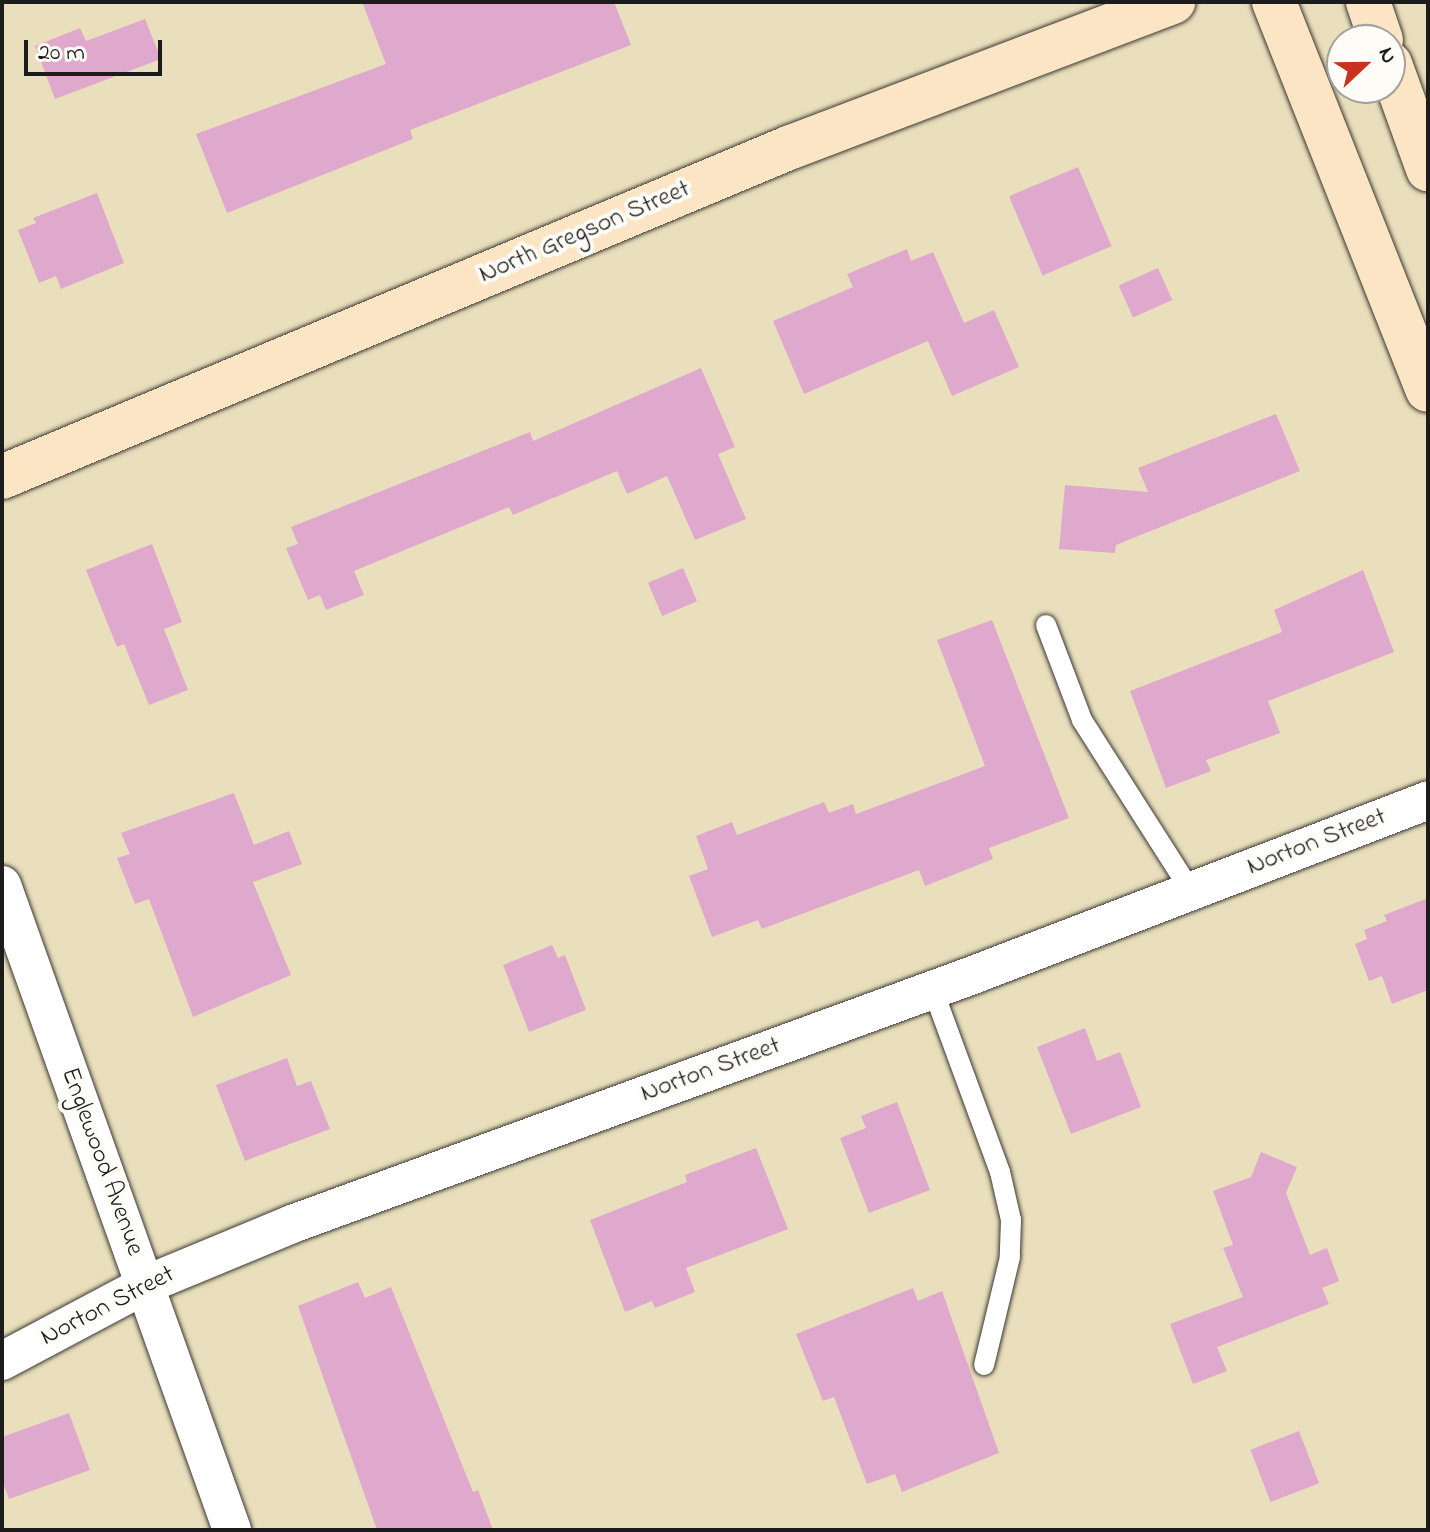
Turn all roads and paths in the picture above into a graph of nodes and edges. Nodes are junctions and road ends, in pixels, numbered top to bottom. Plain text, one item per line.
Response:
1 (1173, 2) edge
2 (1274, 2) edge
3 (1368, 2) edge
4 (1376, 24) edge
5 (1404, 104) edge
6 (1428, 169) edge
7 (1428, 390) edge
8 (2, 477) edge
9 (1046, 625) dead end
10 (1428, 800) edge
11 (2, 885) edge
12 (1191, 891) junction
13 (933, 990) junction
14 (145, 1285) junction
15 (2, 1361) edge
16 (984, 1365) dead end
17 (232, 1530) edge

1 - 8 main road, North Gregson Street
2 - 7 main road
3 - 4 main road
5 - 6 main road
9 - 12 lane
10 - 12 street, Norton Street
11 - 14 street, Englewood Avenue
12 - 13 street, Norton Street
13 - 14 street, Norton Street
13 - 16 lane
14 - 15 street, Norton Street
14 - 17 street, Englewood Avenue

